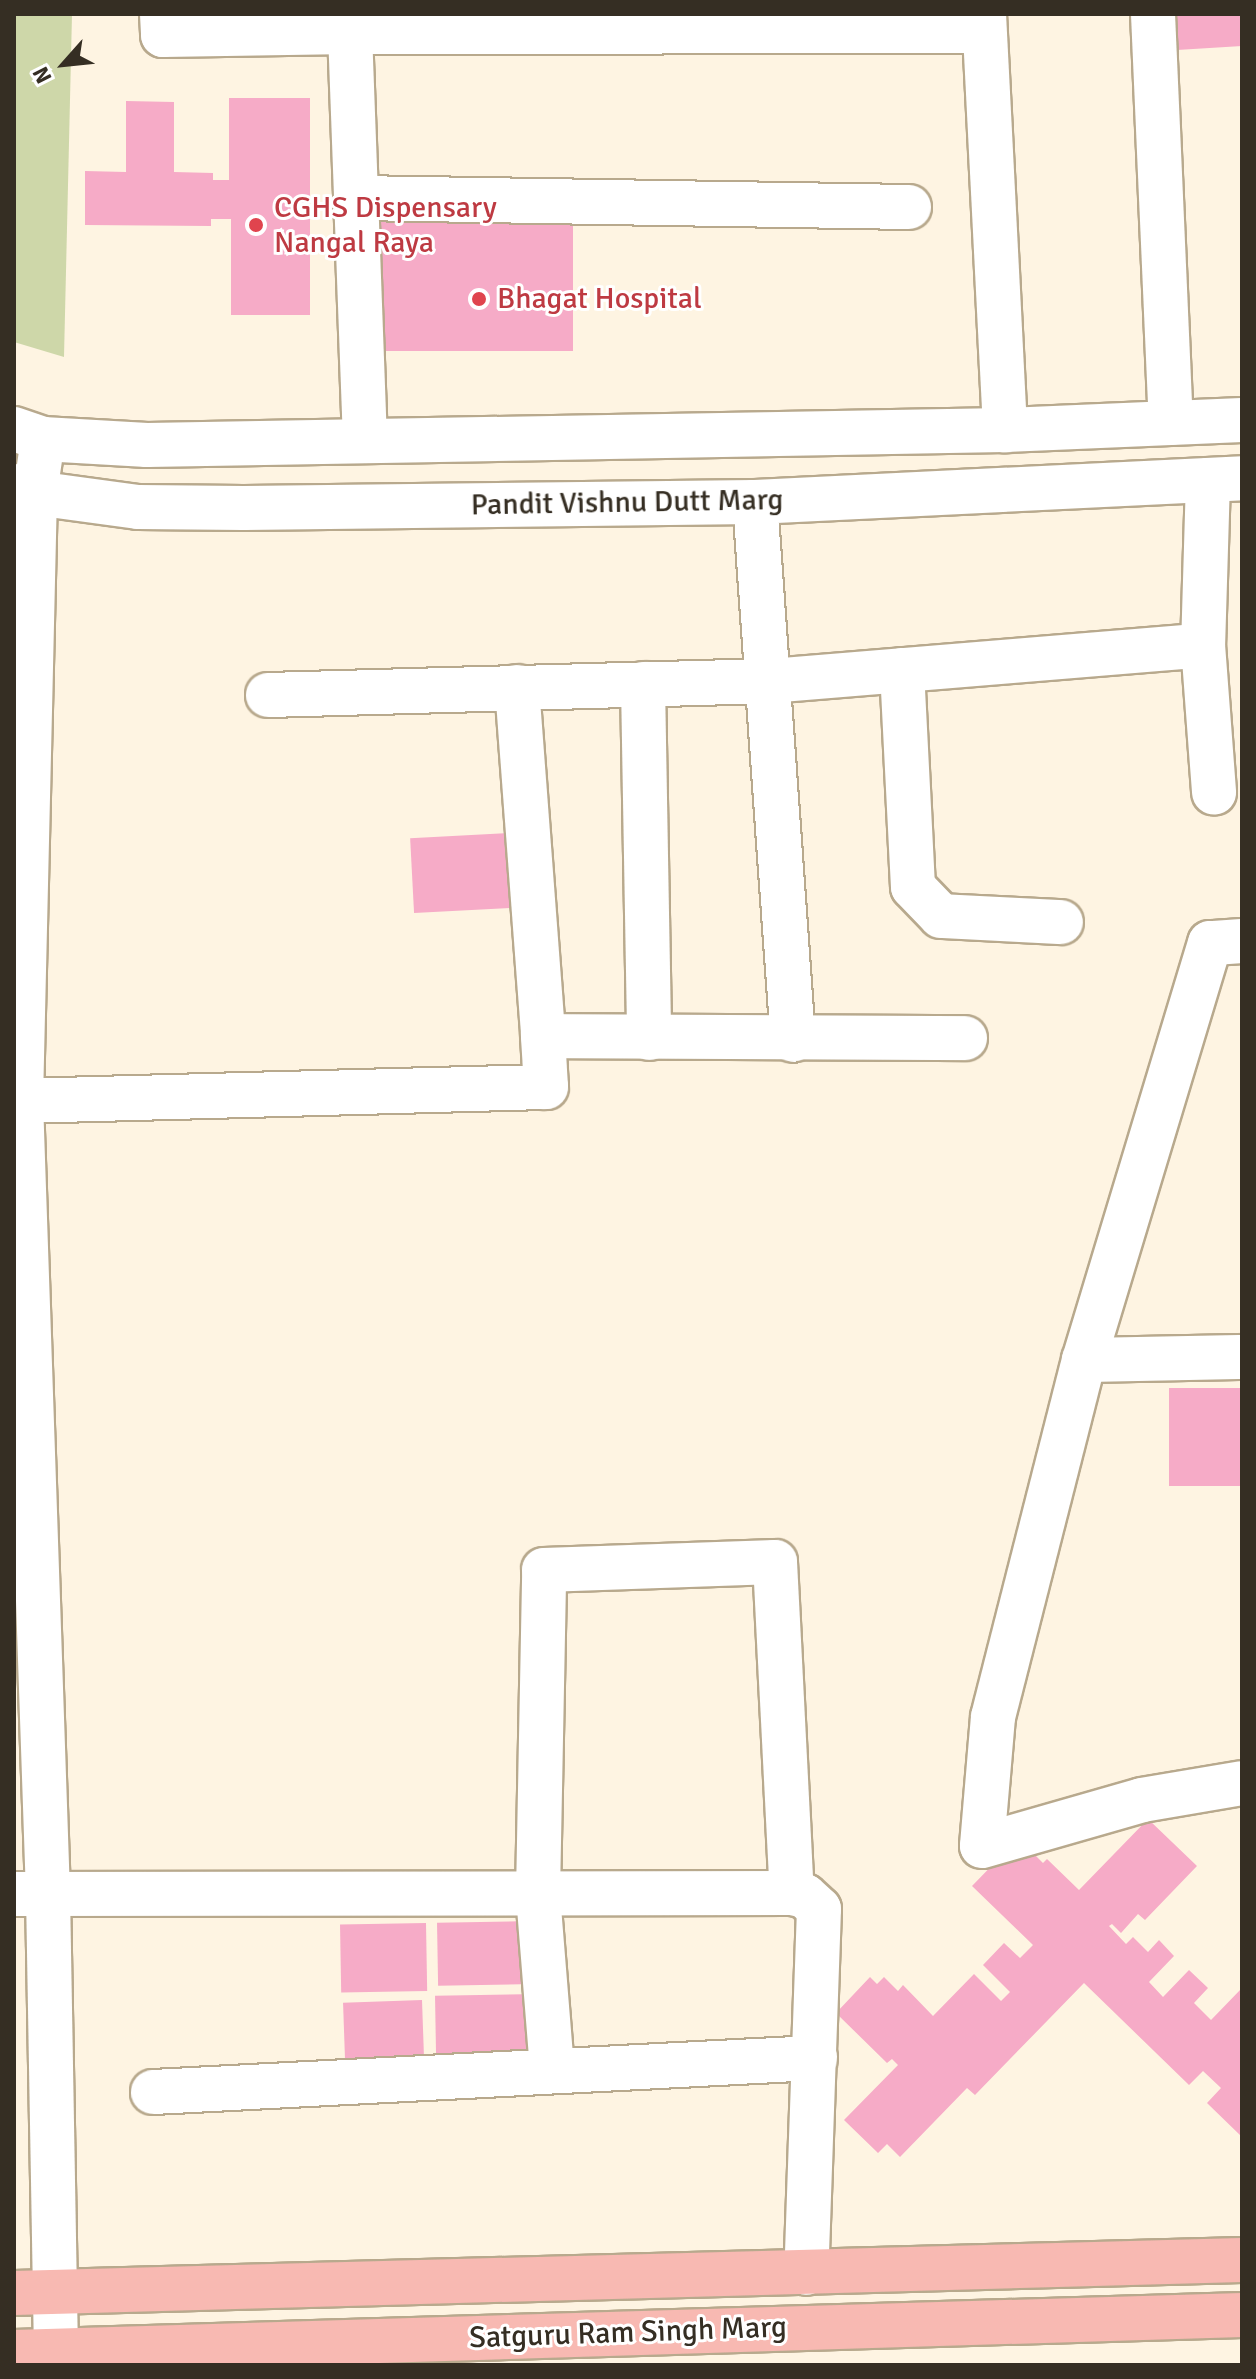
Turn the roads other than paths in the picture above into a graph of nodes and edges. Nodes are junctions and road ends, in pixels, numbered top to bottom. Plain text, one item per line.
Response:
1 (162, 14) edge
2 (1153, 14) edge
3 (984, 22) edge
4 (473, 24) edge
5 (328, 26) edge
6 (356, 198) junction
7 (909, 207) dead end
8 (1242, 420) edge
9 (1171, 423) junction
10 (1005, 430) junction
11 (29, 434) edge
12 (365, 441) junction
13 (1225, 479) edge
14 (24, 490) edge
15 (755, 502) junction
16 (1203, 645) junction
17 (902, 670) junction
18 (769, 681) junction
19 (643, 684) junction
20 (517, 687) junction
21 (268, 695) dead end
22 (1214, 793) dead end
23 (1061, 922) dead end
24 (1242, 941) edge
25 (543, 1036) junction
26 (649, 1038) junction
27 (965, 1038) dead end
28 (793, 1040) junction
29 (21, 1101) junction
30 (19, 1230) edge
31 (1242, 1357) edge
32 (1084, 1360) junction
33 (1242, 1783) edge
34 (792, 1893) junction
35 (31, 1894) edge
36 (538, 1894) junction
37 (815, 2058) junction
38 (31, 2067) edge
39 (552, 2069) junction
40 (153, 2092) dead end
41 (1242, 2260) edge
42 (806, 2273) junction
43 (34, 2292) edge
44 (1242, 2315) edge
45 (35, 2351) edge

1 - 5 street
2 - 9 street
3 - 4 street
3 - 10 street
4 - 5 street
5 - 6 street
6 - 7 street
6 - 12 street
8 - 9 street
9 - 10 street
10 - 12 street
11 - 12 street
11 - 14 street
13 - 15 street, Pandit Vishnu Dutt Marg
13 - 16 street
14 - 15 street, Pandit Vishnu Dutt Marg
14 - 29 street
15 - 18 street
16 - 17 street
16 - 22 street
17 - 18 street
17 - 23 street
18 - 19 street
18 - 28 street
19 - 20 street
19 - 26 street
20 - 21 street
20 - 25 street
24 - 32 street
25 - 26 street
25 - 29 street
26 - 28 street
27 - 28 street
29 - 30 street
30 - 35 street
31 - 32 street
32 - 33 street
34 - 36 street
34 - 36 street
34 - 37 street
35 - 36 street
35 - 38 street
36 - 39 street
37 - 39 street
37 - 42 street
38 - 43 street
39 - 40 street
41 - 42 main road, Satguru Ram Singh Marg
42 - 43 main road, Satguru Ram Singh Marg
43 - 45 street
44 - 45 main road, Satguru Ram Singh Marg

